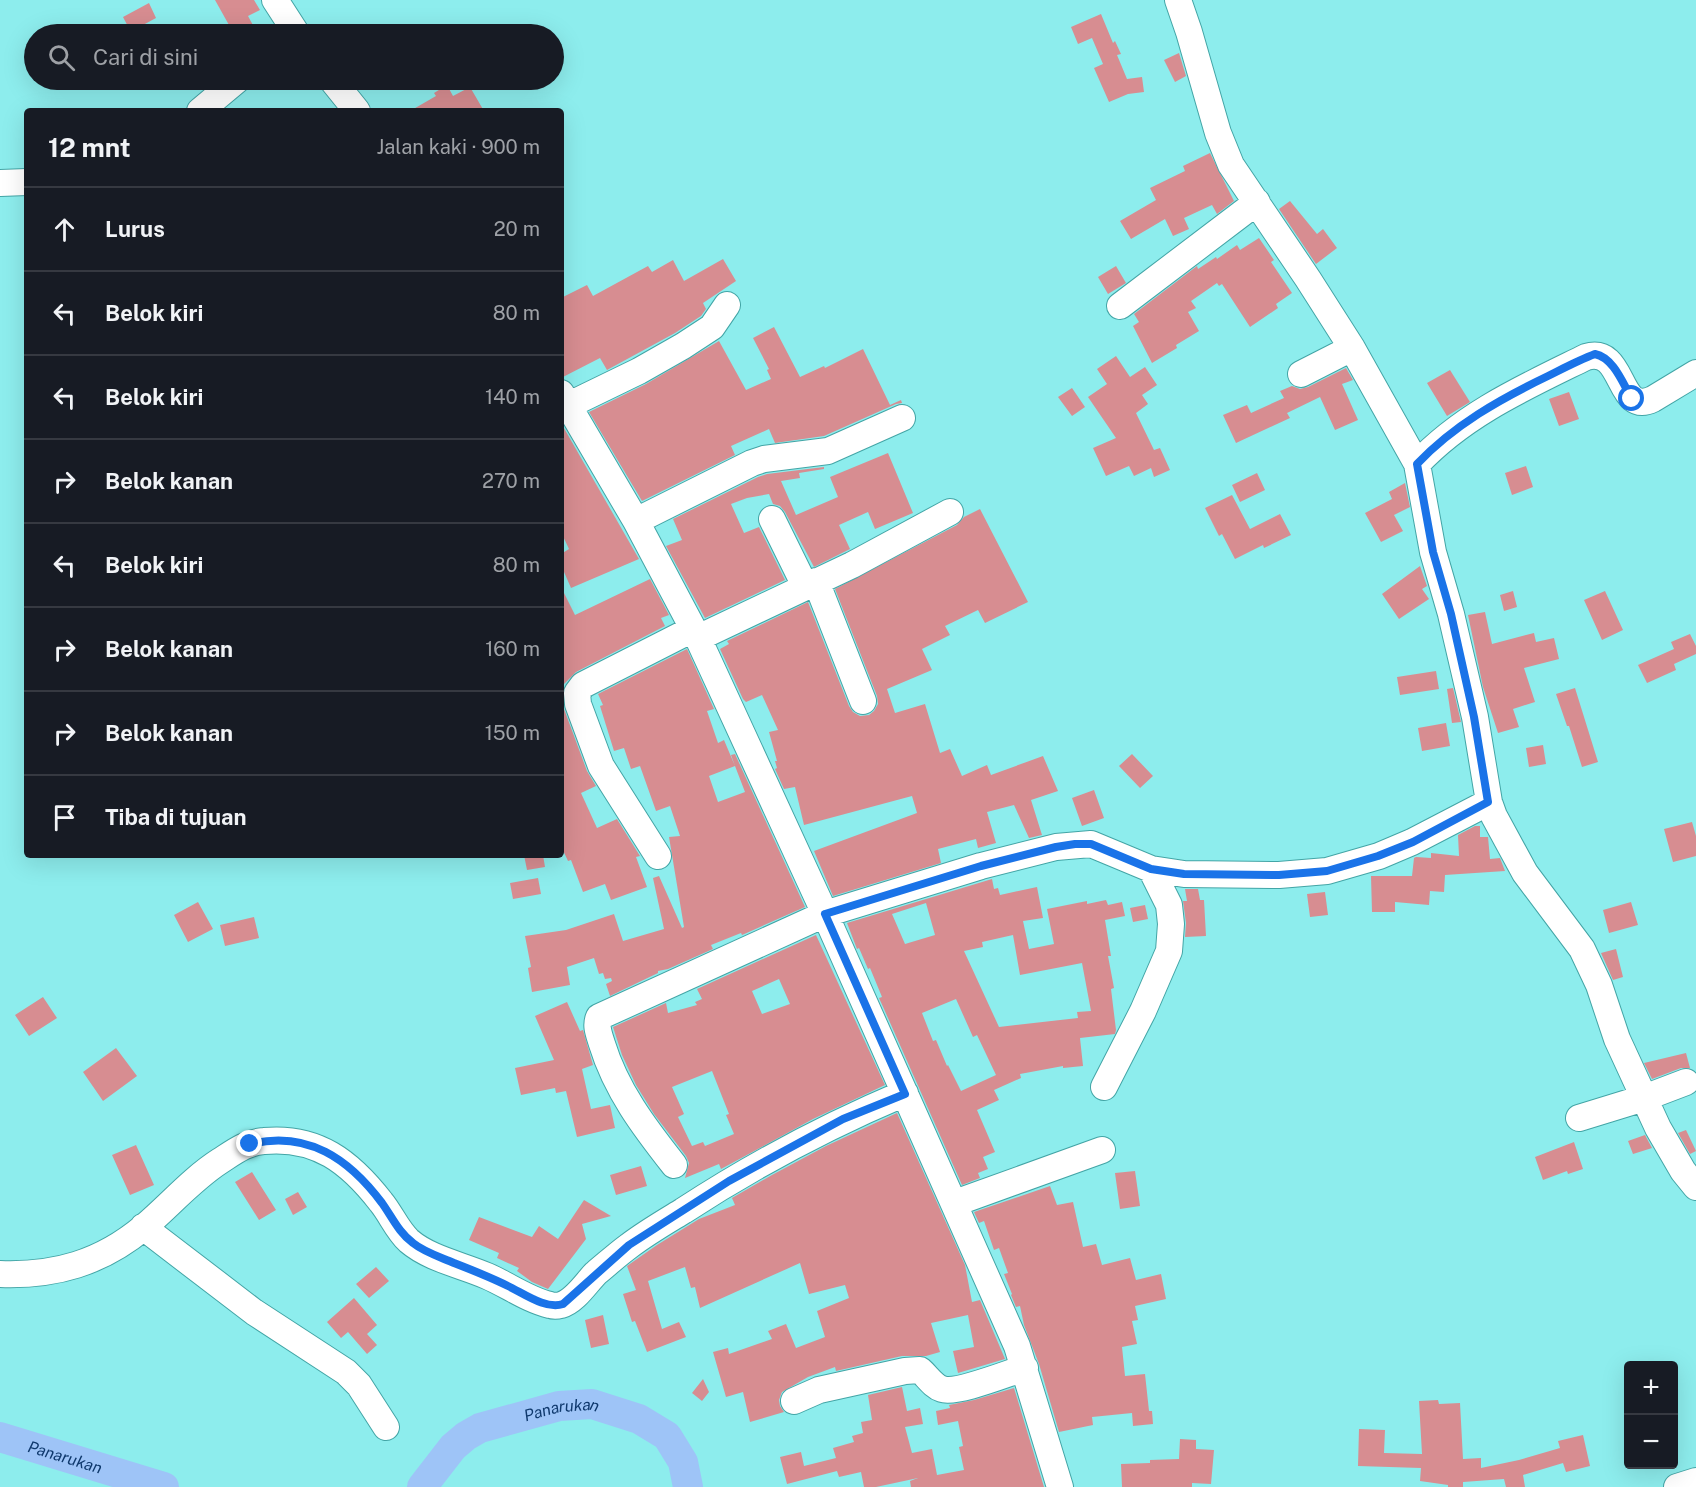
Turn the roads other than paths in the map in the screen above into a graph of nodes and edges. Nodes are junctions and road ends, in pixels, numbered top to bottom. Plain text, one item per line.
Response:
1 (275, 0) edge
2 (1178, 0) edge
3 (289, 24) edge
4 (225, 90) edge
5 (340, 90) edge
6 (204, 108) edge
7 (355, 108) edge
8 (24, 182) edge
9 (0, 183) edge
10 (1257, 202) junction
11 (727, 305) dead end
12 (1120, 306) dead end
13 (1352, 348) junction
14 (1696, 372) edge
15 (1301, 374) dead end
16 (1684, 389) edge
17 (565, 399) edge
18 (902, 418) dead end
19 (1417, 464) junction
20 (950, 512) dead end
21 (772, 519) dead end
22 (636, 521) junction
23 (811, 584) junction
24 (695, 634) junction
25 (863, 701) dead end
26 (1488, 802) junction
27 (658, 856) dead end
28 (1151, 869) junction
29 (825, 914) junction
30 (1686, 1082) dead end
31 (1104, 1087) dead end
32 (905, 1094) junction
33 (1644, 1098) junction
34 (1579, 1118) dead end
35 (1102, 1150) dead end
36 (674, 1165) dead end
37 (1692, 1174) edge
38 (955, 1203) junction
39 (143, 1227) junction
40 (0, 1274) edge
41 (1025, 1368) junction
42 (794, 1401) dead end
43 (386, 1427) dead end
44 (1696, 1481) edge
45 (1060, 1487) edge
46 (1677, 1487) edge

1 - 3 street
2 - 10 street
4 - 6 street
5 - 7 street
8 - 9 street
10 - 12 street
10 - 13 street
11 - 17 street
13 - 15 street
13 - 19 street
14 - 16 street
16 - 19 street
17 - 22 street
18 - 22 street
19 - 26 street
20 - 23 street
21 - 23 street
22 - 24 street
23 - 24 street
23 - 25 street
24 - 27 street
24 - 29 street
26 - 28 street
26 - 33 street
28 - 29 street
28 - 31 street
29 - 32 street
29 - 36 street
30 - 33 street
32 - 38 street
32 - 39 street
33 - 34 street
33 - 37 street
35 - 38 street
38 - 41 street
39 - 40 street
39 - 43 street
41 - 42 street
41 - 45 street
44 - 46 street

